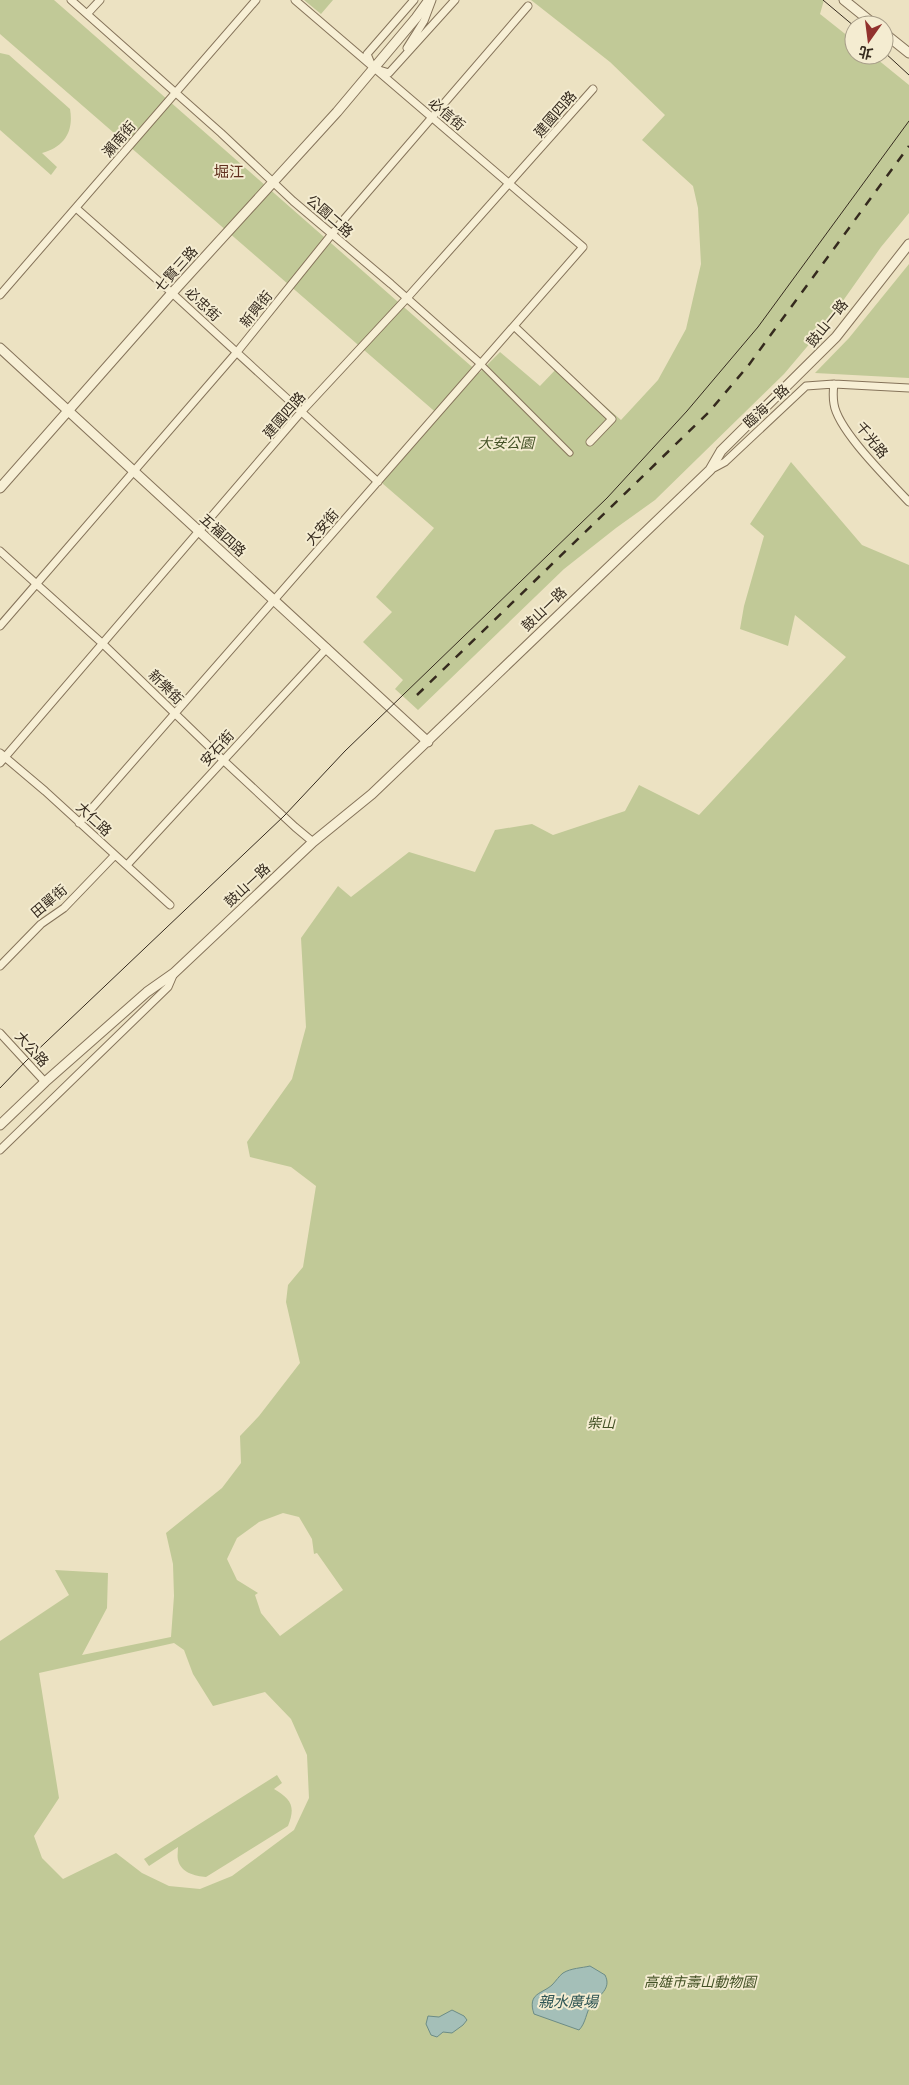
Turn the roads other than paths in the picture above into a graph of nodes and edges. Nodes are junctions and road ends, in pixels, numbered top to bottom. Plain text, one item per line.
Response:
1 (71, 0) edge
2 (100, 0) edge
3 (256, 0) edge
4 (295, 0) edge
5 (414, 0) edge
6 (431, 0) edge
7 (455, 0) edge
8 (844, 0) edge
9 (528, 6) dead end
10 (87, 14) junction
11 (863, 15) edge
12 (894, 41) edge
13 (909, 53) edge
14 (396, 65) junction
15 (373, 68) junction
16 (593, 89) dead end
17 (176, 92) junction
18 (432, 118) junction
19 (273, 183) junction
20 (509, 184) junction
21 (76, 208) junction
22 (332, 235) junction
23 (909, 244) edge
24 (583, 247) joint
25 (172, 293) junction
26 (0, 295) edge
27 (407, 298) junction
28 (515, 327) junction
29 (0, 348) edge
30 (237, 352) junction
31 (481, 364) junction
32 (834, 384) junction
33 (909, 388) edge
34 (69, 411) junction
35 (302, 411) junction
36 (590, 442) dead end
37 (570, 453) dead end
38 (710, 470) junction
39 (134, 471) junction
40 (378, 482) junction
41 (0, 488) edge
42 (909, 502) edge
43 (200, 533) junction
44 (0, 551) edge
45 (36, 584) junction
46 (274, 600) junction
47 (0, 626) edge
48 (103, 644) junction
49 (327, 648) junction
50 (174, 714) junction
51 (428, 742) junction
52 (3, 755) edge
53 (223, 760) junction
54 (0, 763) edge
55 (79, 823) junction
56 (313, 842) junction
57 (115, 855) junction
58 (127, 865) junction
59 (170, 905) dead end
60 (0, 966) edge
61 (174, 973) junction
62 (0, 1033) edge
63 (45, 1082) junction
64 (0, 1125) edge
65 (0, 1150) edge

1 - 10 street, 公園二路
2 - 10 street
3 - 17 street, 瀨南街
4 - 15 street, 必信街
5 - 15 street
6 - 14 street, 七賢三路
6 - 15 street, 七賢三路
7 - 14 street
8 - 11 street
9 - 18 street, 新興街
10 - 17 street, 公園二路
12 - 13 street
14 - 15 street
15 - 18 street, 必信街
15 - 19 street, 七賢三路
16 - 20 street, 建國四路
17 - 19 street, 公園二路
17 - 21 street, 瀨南街
18 - 20 street, 必信街
18 - 22 street, 新興街
19 - 22 street, 公園二路
19 - 25 street, 七賢三路
20 - 24 street, 必信街
20 - 27 street, 建國四路
21 - 25 street, 必忠街
21 - 26 street, 瀨南街
22 - 27 street, 公園二路
22 - 30 street, 新興街
23 - 38 street, 鼓山一路
24 - 28 street, 大安街
25 - 30 street, 必忠街
25 - 34 street, 七賢三路
27 - 31 street, 公園二路
27 - 35 street, 建國四路
28 - 31 street, 大安街
28 - 36 street
29 - 34 street, 五福四路
30 - 35 street, 必忠街
30 - 39 street, 新興街
31 - 37 street, 公園二路
31 - 40 street, 大安街
32 - 33 street, 臨海一路
32 - 38 street, 臨海一路
32 - 42 street, 千光路
34 - 39 street, 五福四路
34 - 41 street, 七賢三路
35 - 40 street, 必忠街
35 - 43 street, 建國四路
38 - 51 street, 鼓山一路
39 - 43 street, 五福四路
39 - 45 street, 新興街
40 - 46 street, 大安街
43 - 46 street, 五福四路
43 - 48 street, 建國四路
44 - 45 street, 新樂街
45 - 47 street, 新興街
45 - 48 street, 新樂街
46 - 49 street, 五福四路
46 - 50 street, 大安街
48 - 50 street, 新樂街
48 - 52 street, 建國四路
49 - 51 street, 五福四路
49 - 53 street, 安石街
50 - 53 street, 新樂街
50 - 55 street, 大安街
51 - 56 street, 鼓山一路
52 - 54 street, 建國四路
52 - 55 street, 大仁路
53 - 56 street, 新樂街
53 - 58 street, 安石街
55 - 57 street, 大仁路
56 - 61 street, 鼓山一路
57 - 58 street, 大仁路
57 - 60 street, 田單街
58 - 59 street, 大仁路
61 - 63 street, 鼓山一路
61 - 65 street, 鼓山一路
62 - 63 street, 大公路
63 - 64 street, 鼓山一路

